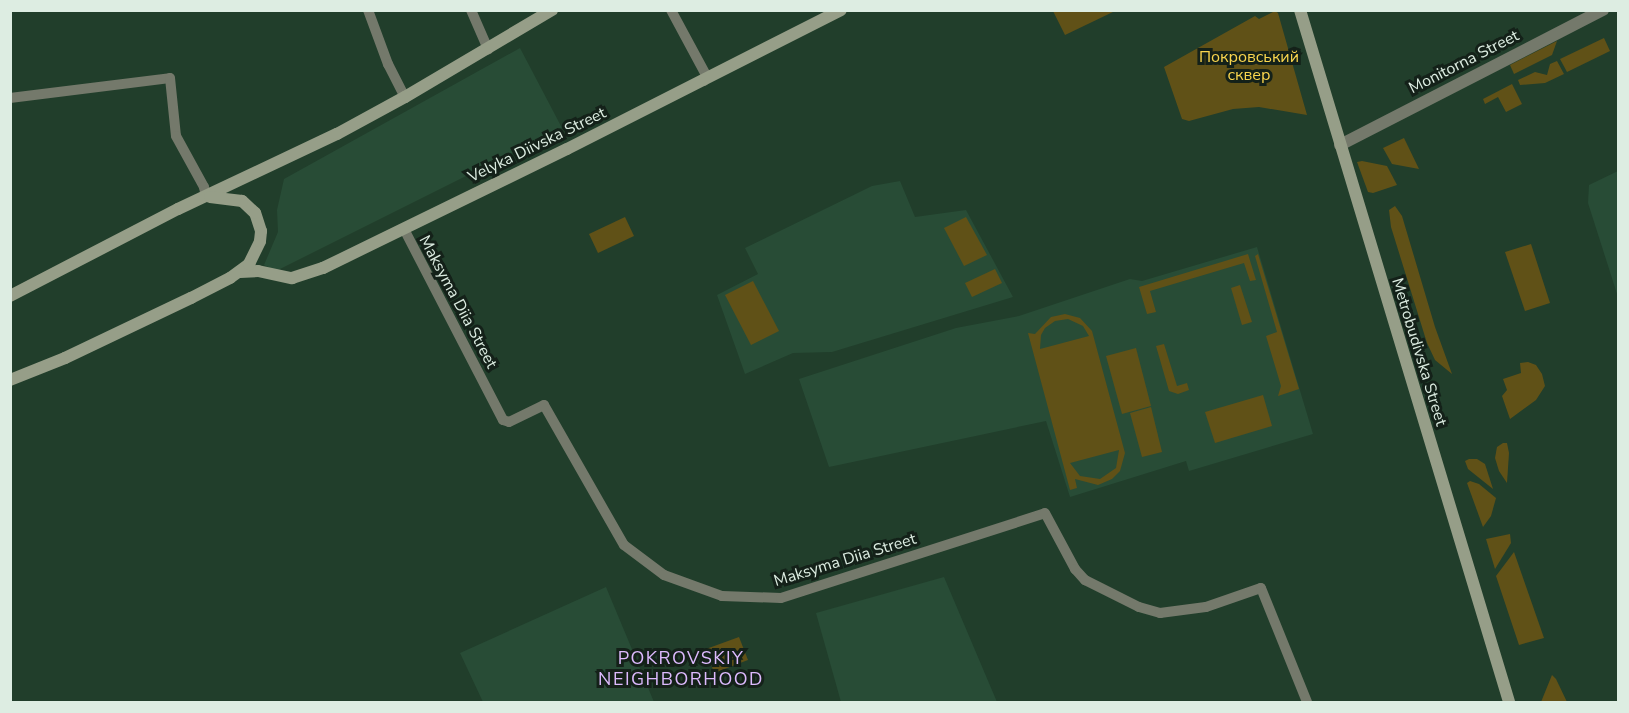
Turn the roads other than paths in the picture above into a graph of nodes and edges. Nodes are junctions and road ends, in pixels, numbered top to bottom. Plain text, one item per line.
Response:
1 (368, 10) edge
2 (471, 10) edge
3 (552, 10) edge
4 (671, 10) edge
5 (841, 10) edge
6 (1300, 10) edge
7 (1603, 10) edge
8 (488, 49) junction
9 (704, 81) junction
10 (10, 98) edge
11 (405, 98) junction
12 (1340, 145) junction
13 (206, 197) junction
14 (404, 230) junction
15 (240, 272) junction
16 (10, 296) edge
17 (10, 380) edge
18 (1307, 702) edge
19 (1509, 702) edge

1 - 11 street
2 - 8 street
3 - 8 main road
4 - 9 street
5 - 9 main road, Velyka Diivska Street
6 - 12 main road, Metrobudivska Street
7 - 12 street, Monitorna Street
8 - 11 main road
9 - 14 main road, Velyka Diivska Street
10 - 13 street
11 - 13 main road
12 - 19 main road, Metrobudivska Street
13 - 15 main road
13 - 16 main road
14 - 15 main road, Velyka Diivska Street
14 - 18 street, Maksyma Diia Street
15 - 17 main road

